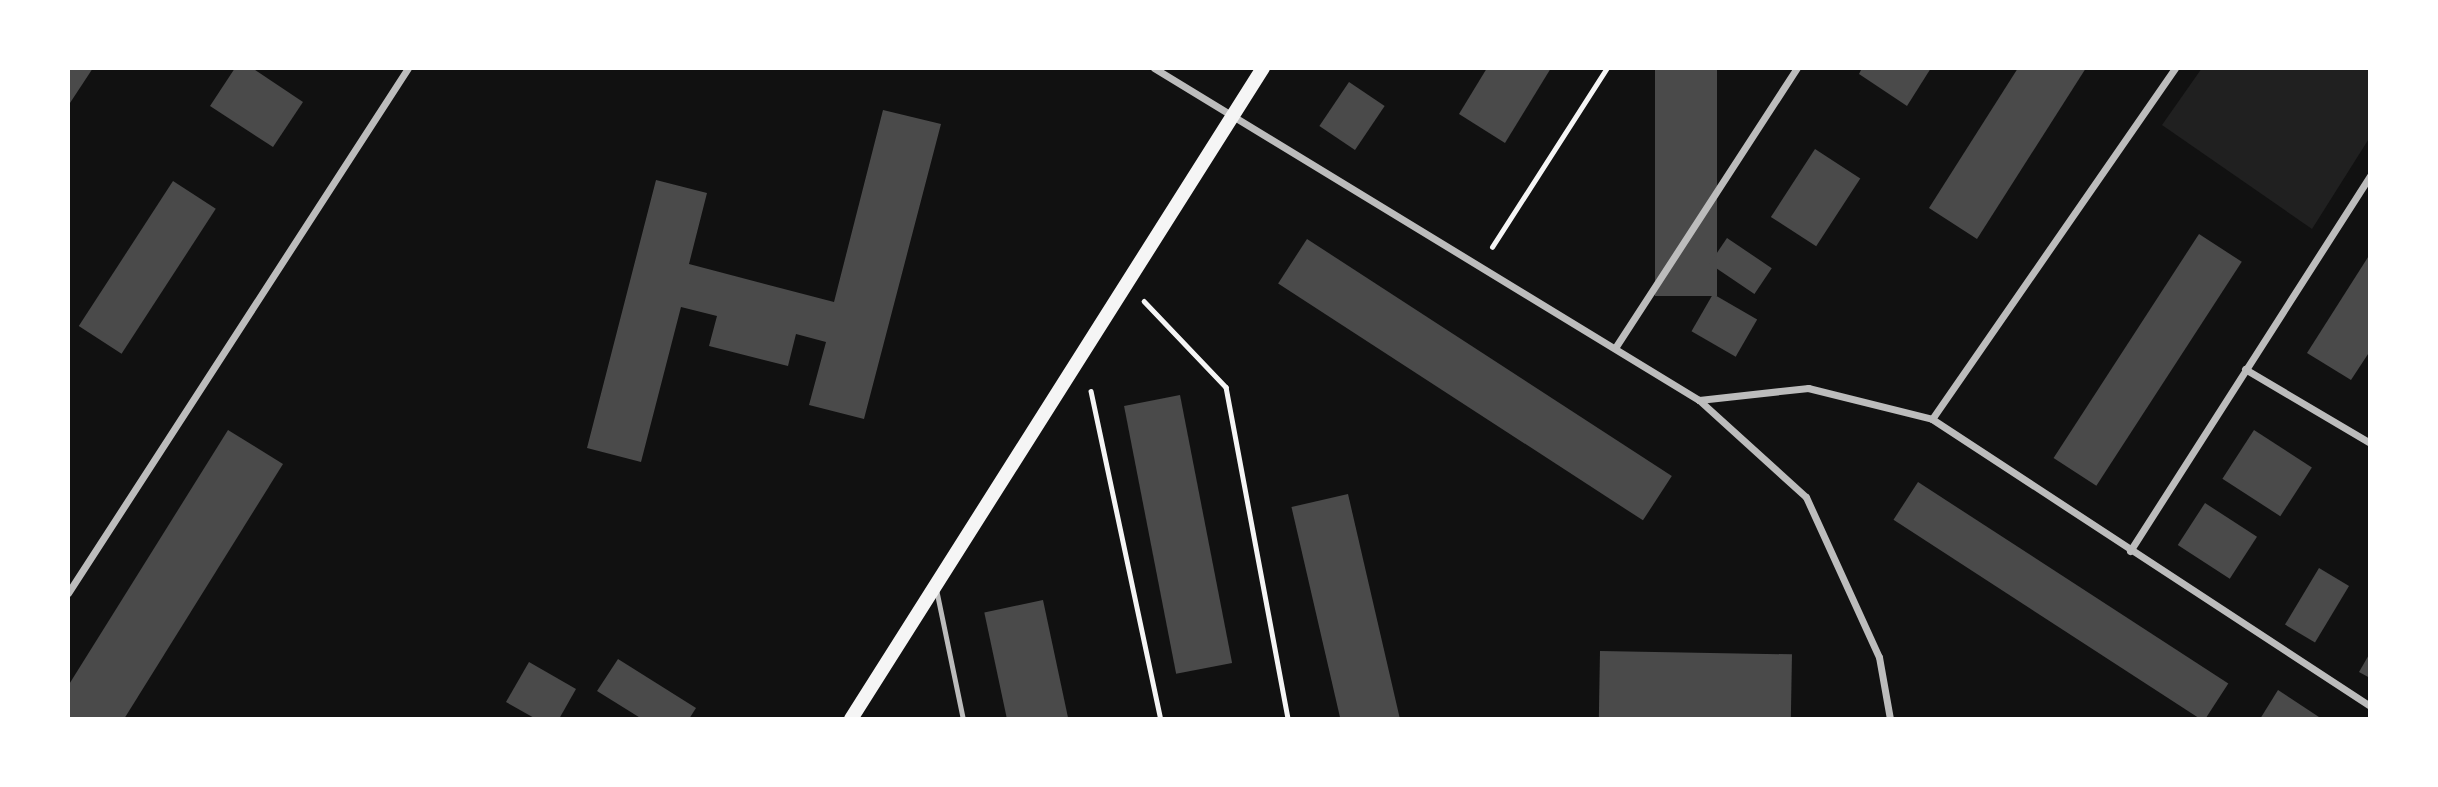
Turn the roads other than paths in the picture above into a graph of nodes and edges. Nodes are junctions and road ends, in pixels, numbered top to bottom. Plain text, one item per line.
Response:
1 (408, 68) edge
2 (1154, 68) edge
3 (1263, 68) edge
4 (2175, 68) edge
5 (1793, 70) edge
6 (1233, 115) junction
7 (2370, 175) edge
8 (1615, 348) junction
9 (2245, 369) junction
10 (1699, 400) junction
11 (1932, 419) junction
12 (2370, 443) edge
13 (2130, 551) junction
14 (935, 586) junction
15 (68, 593) edge
16 (2370, 706) edge
17 (851, 719) edge
18 (963, 719) edge
19 (1890, 719) edge

1 - 15 street
2 - 6 street
3 - 6 main road
4 - 11 street
5 - 8 street
6 - 8 street
6 - 14 main road
7 - 9 street
8 - 10 street
9 - 12 street
9 - 13 street
10 - 11 street
10 - 19 street
11 - 13 street
13 - 16 street
14 - 17 main road
14 - 18 lane

